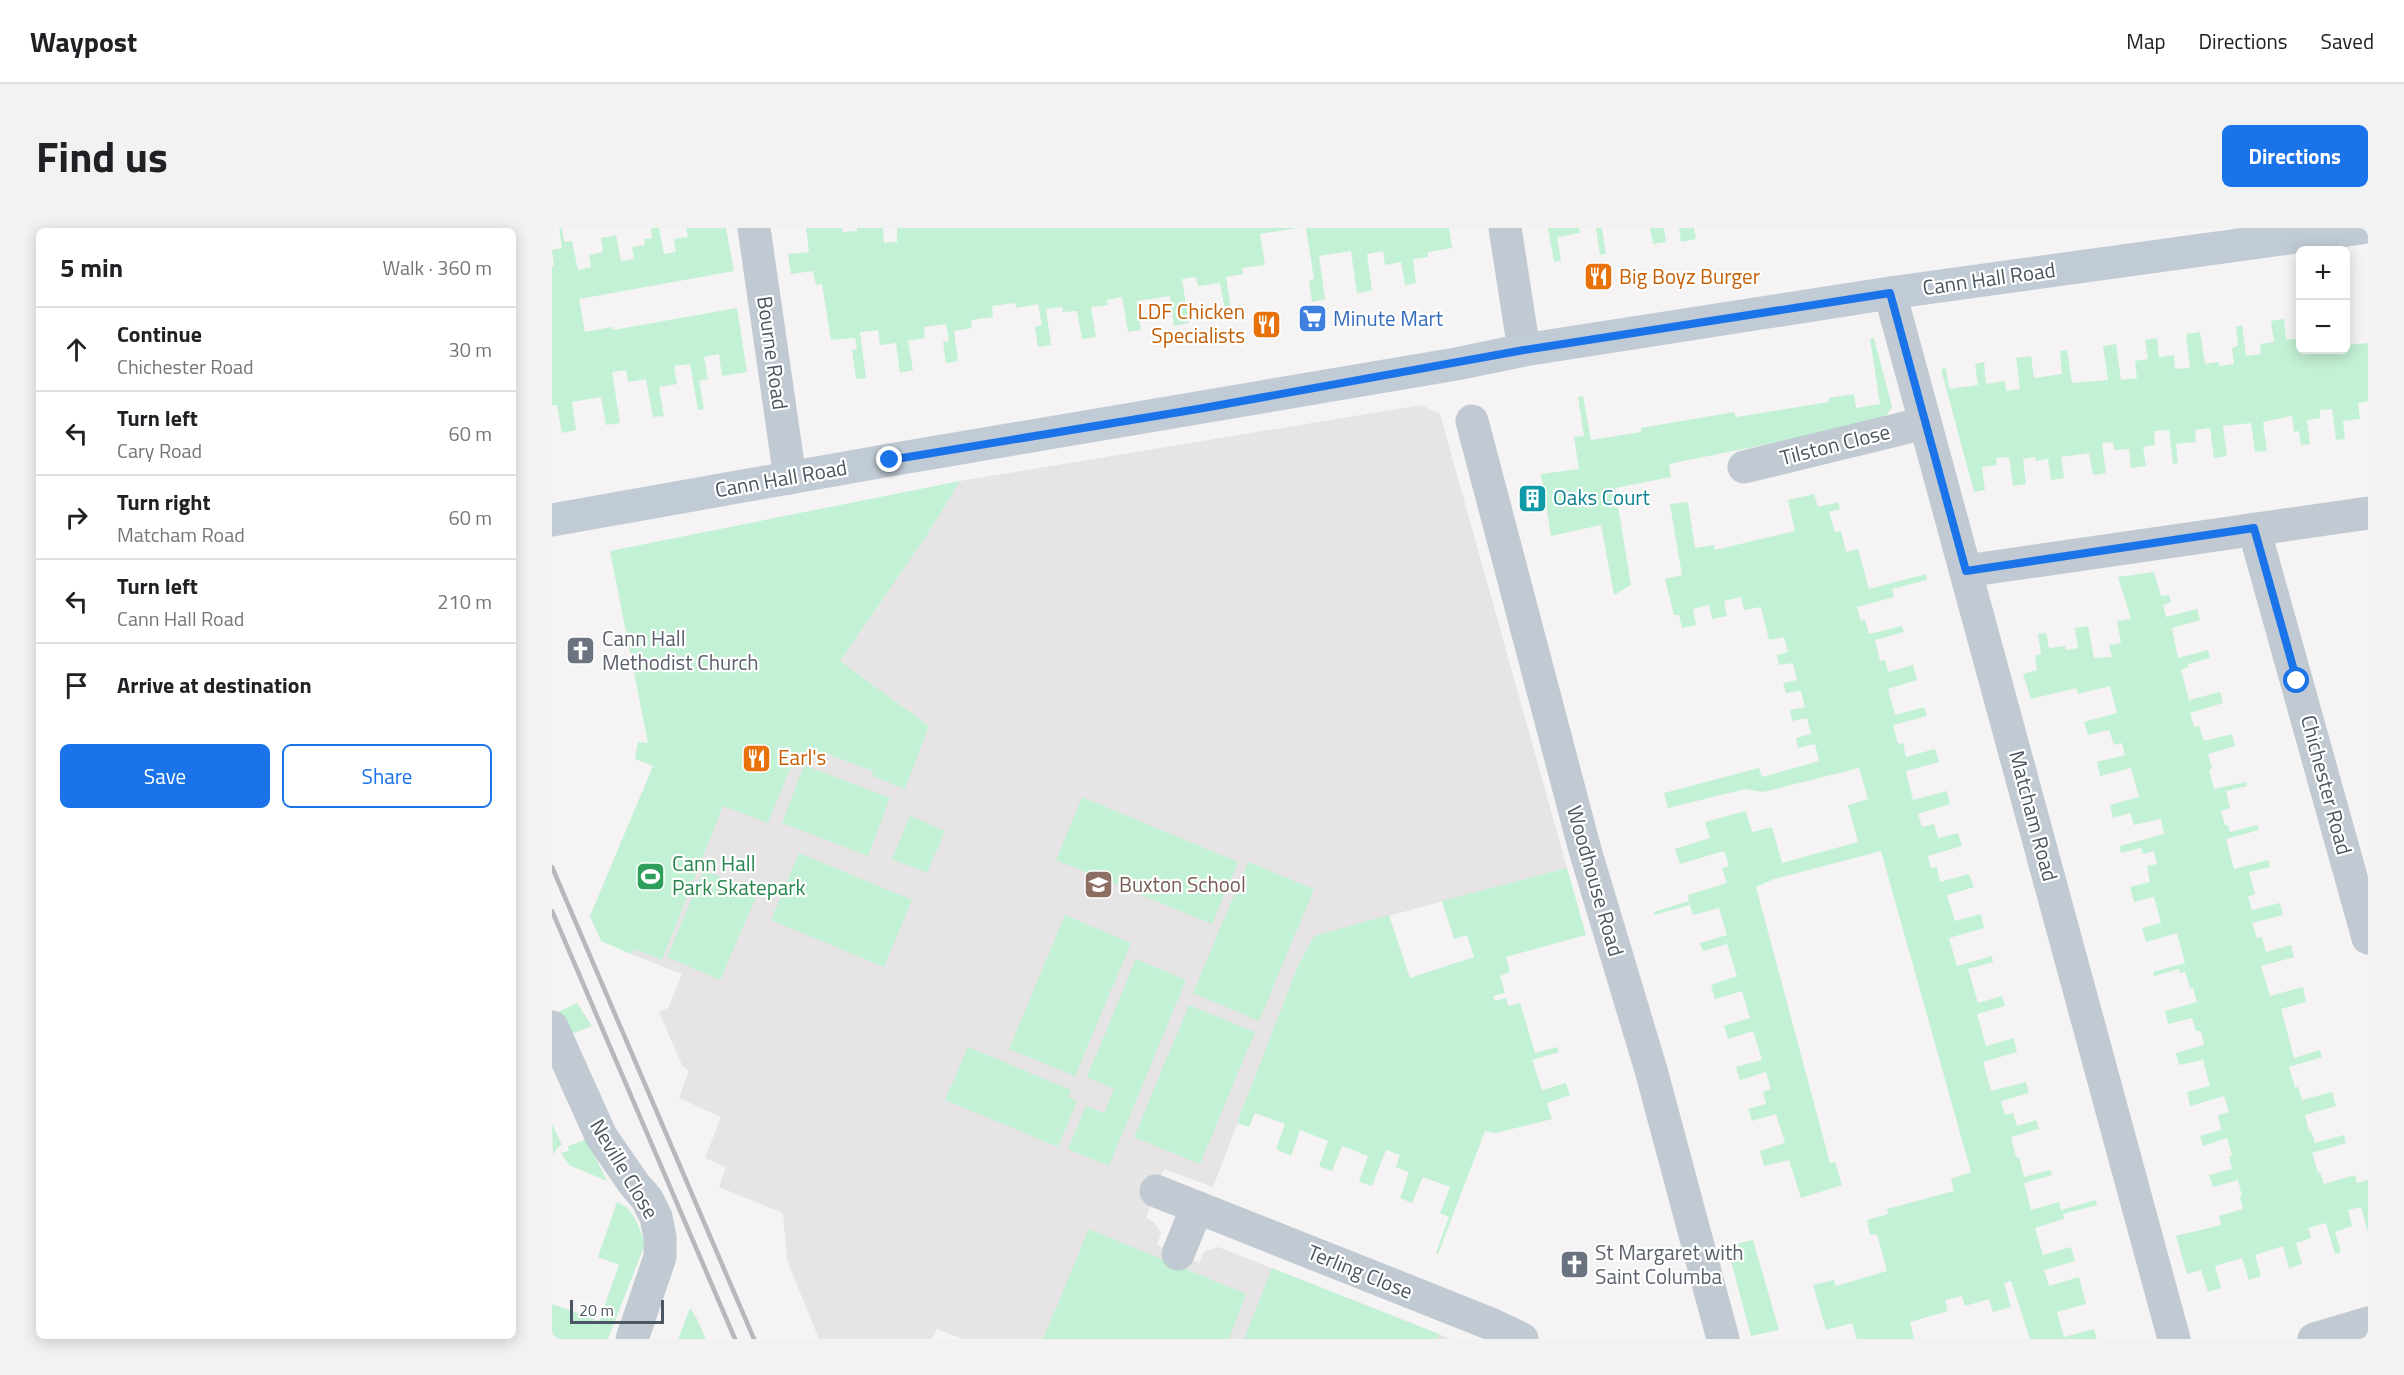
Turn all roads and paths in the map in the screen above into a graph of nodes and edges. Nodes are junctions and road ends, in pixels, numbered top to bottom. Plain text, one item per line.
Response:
1 (754, 228) edge
2 (1505, 228) edge
3 (2362, 228) edge
4 (1890, 293) junction
5 (1524, 350) junction
6 (1472, 421) dead end
7 (1925, 423) junction
8 (1744, 467) dead end
9 (790, 478) junction
10 (2368, 513) edge
11 (552, 520) edge
12 (2254, 528) junction
13 (1966, 571) junction
14 (2368, 938) edge
15 (554, 1032) edge
16 (1156, 1191) dead end
17 (1197, 1207) junction
18 (1178, 1254) dead end
19 (2368, 1323) edge
20 (1488, 1332) edge
21 (632, 1339) edge
22 (1522, 1339) edge
23 (1724, 1339) edge
24 (2174, 1339) edge
25 (2314, 1339) edge

1 - 9 street, Bourne Road
2 - 5 street
3 - 4 street, Cann Hall Road
4 - 5 street, Cann Hall Road
4 - 7 street, Matcham Road
5 - 9 street, Cann Hall Road
6 - 23 street, Woodhouse Road
7 - 8 street, Tilston Close
7 - 13 street, Matcham Road
9 - 11 street, Cann Hall Road
10 - 12 street
12 - 13 street
12 - 14 street, Chichester Road
13 - 24 street, Matcham Road
15 - 21 street, Neville Close
16 - 17 street, Terling Close
17 - 18 street
17 - 20 street, Terling Close
19 - 25 street
20 - 22 street, Terling Close

